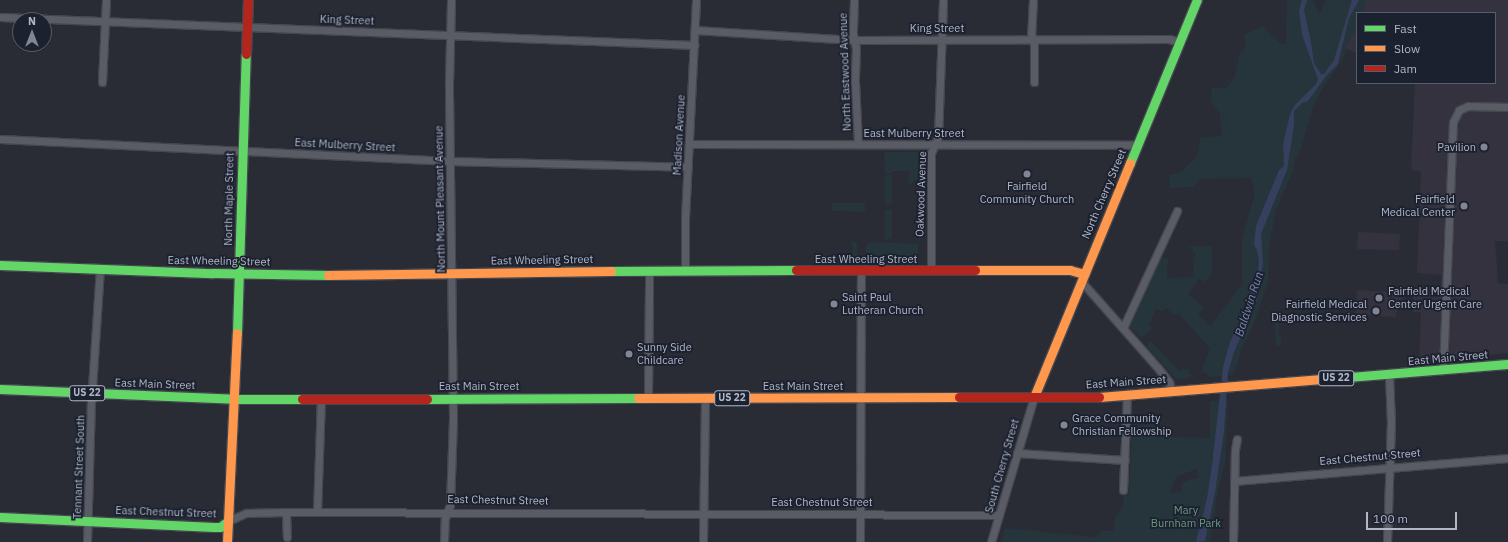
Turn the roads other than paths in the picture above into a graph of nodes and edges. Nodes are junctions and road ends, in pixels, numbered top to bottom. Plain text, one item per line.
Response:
1 (106, 0) edge
2 (248, 0) edge
3 (451, 0) edge
4 (696, 0) edge
5 (854, 0) edge
6 (943, 0) edge
7 (1033, 0) edge
8 (1197, 0) edge
9 (0, 17) edge
10 (105, 21) junction
11 (247, 27) junction
12 (695, 30) junction
13 (450, 35) junction
14 (941, 39) junction
15 (854, 40) junction
16 (1033, 40) junction
17 (1180, 42) junction
18 (694, 45) junction
19 (102, 82) dead end
20 (1034, 82) dead end
21 (1508, 107) edge
22 (0, 140) edge
23 (690, 144) junction
24 (858, 144) junction
25 (934, 145) junction
26 (1138, 146) junction
27 (242, 150) junction
28 (450, 161) junction
29 (688, 167) junction
30 (1176, 211) dead end
31 (0, 265) edge
32 (100, 270) junction
33 (931, 270) junction
34 (649, 271) junction
35 (685, 271) junction
36 (861, 271) junction
37 (240, 274) junction
38 (452, 274) junction
39 (1083, 277) junction
40 (1123, 328) junction
41 (1508, 364) edge
42 (1443, 370) junction
43 (1389, 375) junction
44 (0, 389) edge
45 (1172, 392) junction
46 (93, 393) junction
47 (1127, 396) junction
48 (1034, 397) junction
49 (453, 398) junction
50 (648, 398) junction
51 (705, 398) junction
52 (860, 398) junction
53 (234, 399) junction
54 (321, 399) junction
55 (1237, 440) dead end
56 (1017, 453) junction
57 (1508, 458) edge
58 (1124, 460) junction
59 (1389, 468) junction
60 (1234, 481) junction
61 (1123, 490) dead end
62 (448, 511) junction
63 (286, 512) junction
64 (317, 512) junction
65 (704, 513) junction
66 (999, 514) junction
67 (860, 515) junction
68 (0, 517) edge
69 (88, 521) junction
70 (228, 522) junction
71 (286, 537) dead end
72 (87, 542) edge
73 (227, 542) edge
74 (444, 542) edge
75 (703, 542) edge
76 (860, 542) edge
77 (991, 542) edge
78 (1233, 542) edge
79 (1387, 542) edge

1 - 10 street
2 - 11 main road, North Maple Street
3 - 13 street, North Mount Pleasant Avenue
4 - 12 street, Madison Avenue
5 - 15 street, North Eastwood Avenue
6 - 14 street, Oakwood Avenue
7 - 16 street
8 - 17 main road, North Cherry Street
9 - 10 street, King Street
10 - 11 street, King Street
10 - 19 street
11 - 13 street, King Street
11 - 27 main road, North Maple Street
12 - 15 street, King Street
12 - 18 street, Madison Avenue
13 - 18 street, King Street
13 - 28 street, North Mount Pleasant Avenue
14 - 15 street, King Street
14 - 16 street, King Street
14 - 25 street, Oakwood Avenue
15 - 24 street, North Eastwood Avenue
16 - 17 street, King Street
16 - 20 street
17 - 26 main road, North Cherry Street
18 - 23 street, Madison Avenue
21 - 42 street
22 - 27 street, East Mulberry Street
23 - 24 street, East Mulberry Street
23 - 29 street, Madison Avenue
24 - 25 street, East Mulberry Street
25 - 26 street, East Mulberry Street
25 - 33 street, Oakwood Avenue
26 - 39 main road, North Cherry Street
27 - 28 street, East Mulberry Street
27 - 37 main road, North Maple Street
28 - 29 street, East Mulberry Street
28 - 38 street, North Mount Pleasant Avenue
29 - 35 street, Madison Avenue
30 - 40 street
31 - 32 main road, East Wheeling Street
32 - 37 main road, East Wheeling Street
32 - 46 street, Tennant Street South
33 - 36 main road, East Wheeling Street
33 - 39 main road, East Wheeling Street
34 - 35 main road, East Wheeling Street
34 - 38 main road, East Wheeling Street
34 - 50 street
35 - 36 main road, East Wheeling Street
36 - 52 street
37 - 38 main road, East Wheeling Street
37 - 53 main road, North Maple Street
38 - 49 street, North Mount Pleasant Avenue
39 - 40 street
39 - 48 main road, North Cherry Street
40 - 45 street
41 - 42 main road, East Main Street / US 22
42 - 43 main road, East Main Street / US 22
43 - 45 main road, East Main Street / US 22
43 - 59 street
44 - 46 main road, East Main Street / US 22
45 - 47 main road, East Main Street / US 22
46 - 53 main road, East Main Street / US 22
46 - 69 street, Tennant Street South
47 - 48 main road, East Main Street / US 22
47 - 58 street
48 - 52 main road, East Main Street / US 22
48 - 56 street, South Cherry Street
49 - 50 main road, East Main Street / US 22
49 - 54 main road, East Main Street / US 22
49 - 62 street, North Mount Pleasant Avenue
50 - 51 main road, East Main Street / US 22
51 - 52 main road, East Main Street / US 22
51 - 65 street
52 - 67 street
53 - 54 main road, East Main Street / US 22
53 - 70 main road, North Maple Street
54 - 64 street
55 - 60 street
56 - 58 street
56 - 66 street, South Cherry Street
57 - 59 street, East Chestnut Street
58 - 61 street
59 - 60 street, East Chestnut Street
59 - 79 street
60 - 78 street
62 - 64 street, East Chestnut Street
62 - 65 street, East Chestnut Street
62 - 74 street, North Mount Pleasant Avenue
63 - 64 street, East Chestnut Street
63 - 70 street, East Chestnut Street
63 - 71 street
65 - 67 street, East Chestnut Street
65 - 75 street
66 - 67 street, East Chestnut Street
66 - 77 street, South Cherry Street
67 - 76 street
68 - 69 main road, East Chestnut Street
69 - 70 main road, East Chestnut Street
69 - 72 street, Tennant Street South
70 - 73 main road, North Maple Street

